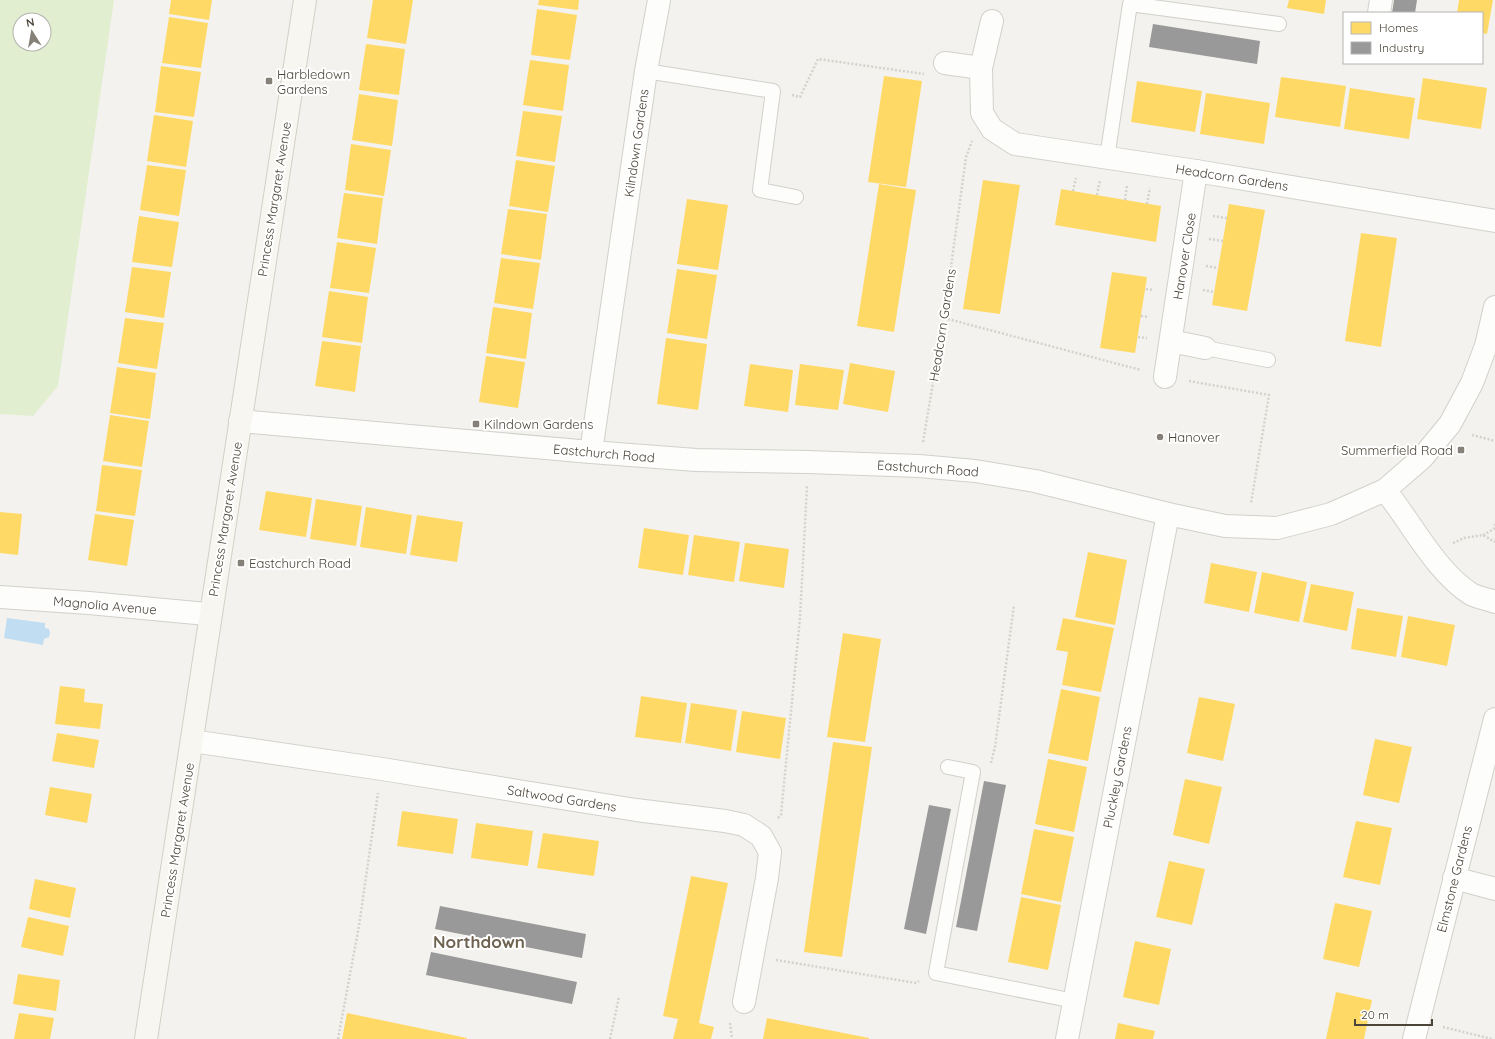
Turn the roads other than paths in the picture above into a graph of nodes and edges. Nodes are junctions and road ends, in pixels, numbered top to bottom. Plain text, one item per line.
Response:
1 (305, 0) edge
2 (659, 0) edge
3 (1381, 0) edge
4 (1379, 12) edge
5 (992, 21) dead end
6 (1279, 24) dead end
7 (945, 64) road end
8 (981, 68) junction
9 (646, 71) junction
10 (1107, 158) junction
11 (1196, 171) junction
12 (796, 197) dead end
13 (1495, 221) edge
14 (1495, 307) edge
15 (1171, 341) junction
16 (1205, 348) joint
17 (1268, 360) dead end
18 (1165, 377) dead end
19 (240, 421) junction
20 (591, 452) junction
21 (1385, 490) junction
22 (1168, 514) junction
23 (0, 597) edge
24 (1495, 602) edge
25 (211, 613) junction
26 (1495, 719) edge
27 (192, 741) junction
28 (948, 766) dead end
29 (1454, 878) junction
30 (1495, 889) edge
31 (1074, 1001) junction
32 (744, 1002) dead end
33 (1416, 1030) edge
34 (146, 1039) edge
35 (1067, 1039) edge

1 - 19 main road, Princess Margaret Avenue
2 - 9 street, Kilndown Gardens
3 - 4 street
5 - 8 street
6 - 10 lane
7 - 8 street
8 - 10 street, Headcorn Gardens
9 - 12 lane
9 - 20 street, Kilndown Gardens
10 - 11 street, Headcorn Gardens
11 - 13 street, Headcorn Gardens
11 - 15 street, Hanover Close
14 - 21 street, Eastchurch Road
15 - 16 street
15 - 18 street, Hanover Close
16 - 17 lane
19 - 20 street, Eastchurch Road
19 - 25 main road, Princess Margaret Avenue
20 - 22 street, Eastchurch Road
21 - 22 street, Eastchurch Road
21 - 24 street
22 - 31 street, Pluckley Gardens
23 - 25 street, Magnolia Avenue
25 - 27 main road, Princess Margaret Avenue
26 - 29 street, Elmstone Gardens
27 - 32 street, Saltwood Gardens
27 - 34 main road, Princess Margaret Avenue
28 - 31 lane
29 - 30 street
29 - 33 street, Elmstone Gardens
31 - 35 street, Pluckley Gardens

